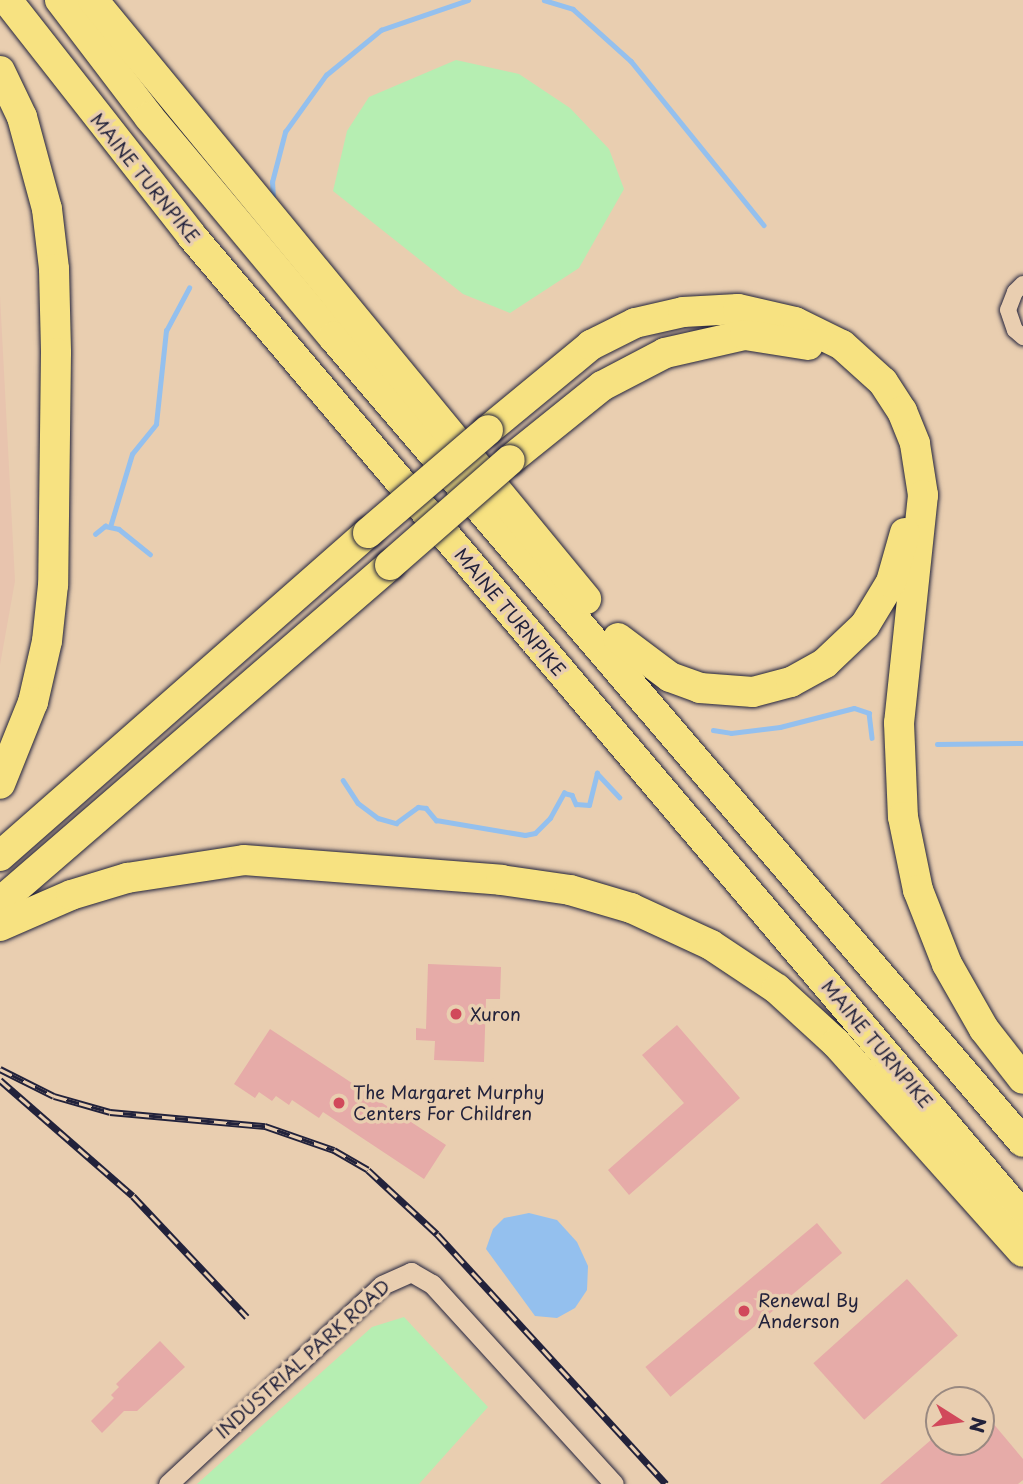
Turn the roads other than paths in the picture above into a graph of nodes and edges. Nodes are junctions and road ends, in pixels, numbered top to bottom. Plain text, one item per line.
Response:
1 (7, 0) edge
2 (60, 0) edge
3 (93, 0) edge
4 (0, 71) edge
5 (1023, 284) edge
6 (1023, 337) edge
7 (618, 638) junction
8 (0, 784) edge
9 (0, 856) edge
10 (0, 902) edge
11 (0, 926) edge
12 (1023, 1079) edge
13 (1023, 1119) edge
14 (1023, 1142) edge
15 (1023, 1216) edge
16 (1023, 1252) edge
17 (167, 1484) edge
18 (614, 1484) edge

1 - 15 highway, MAINE TURNPIKE
2 - 14 highway
3 - 7 highway
4 - 8 highway
5 - 6 street
7 - 10 highway, bridge
7 - 13 highway
9 - 12 highway, bridge
11 - 16 highway
17 - 18 street, INDUSTRIAL PARK ROAD

